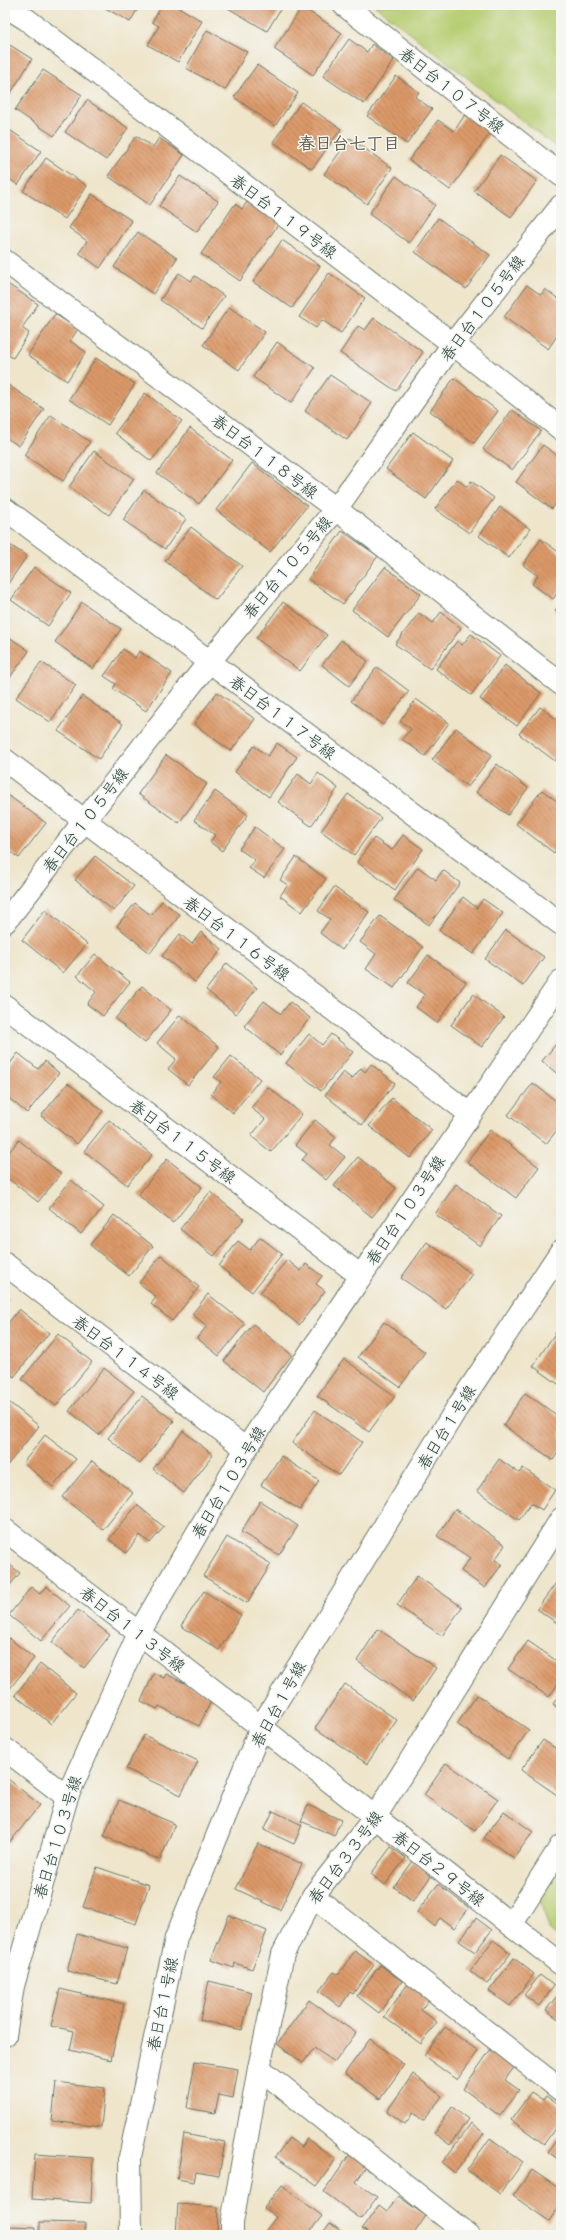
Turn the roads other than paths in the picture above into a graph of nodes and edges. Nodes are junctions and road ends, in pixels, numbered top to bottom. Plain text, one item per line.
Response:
1 (344, 5) edge
2 (5, 6) edge
3 (561, 175) edge
4 (561, 206) edge
5 (5, 261) edge
6 (453, 344) junction
7 (561, 429) edge
8 (5, 509) edge
9 (336, 509) junction
10 (209, 662) junction
11 (561, 684) edge
12 (5, 760) edge
13 (83, 821) junction
14 (5, 922) edge
15 (561, 924) edge
16 (561, 981) edge
17 (5, 1006) edge
18 (470, 1114) junction
19 (561, 1251) edge
20 (5, 1264) edge
21 (361, 1276) junction
22 (246, 1449) junction
23 (561, 1519) edge
24 (5, 1530) edge
25 (139, 1633) junction
26 (261, 1728) junction
27 (5, 1749) edge
28 (67, 1797) junction
29 (375, 1817) junction
30 (561, 1846) edge
31 (313, 1896) junction
32 (511, 1925) junction
33 (561, 1964) edge
34 (9, 1982) edge
35 (5, 2035) edge
36 (259, 2068) junction
37 (561, 2090) edge
38 (131, 2235) edge
39 (232, 2235) edge
40 (468, 2235) edge

1 - 3 street, 春日台１０７号線
2 - 6 street, 春日台１１９号線
4 - 6 street, 春日台１０５号線
5 - 9 street, 春日台１１８号線
6 - 7 street, 春日台１１９号線
6 - 9 street, 春日台１０５号線
8 - 10 street, 春日台１１７号線
9 - 10 street, 春日台１０５号線
9 - 11 street, 春日台１１８号線
10 - 13 street, 春日台１０５号線
10 - 15 street, 春日台１１７号線
12 - 13 street, 春日台１１６号線
13 - 14 street, 春日台１０５号線
13 - 18 street, 春日台１１６号線
16 - 18 street, 春日台１０３号線
17 - 21 street, 春日台１１５号線
18 - 21 street, 春日台１０３号線
19 - 26 street, 春日台１号線
20 - 22 street, 春日台１１４号線
21 - 22 street, 春日台１０３号線
22 - 25 street, 春日台１０３号線
23 - 29 street, 春日台３３号線
24 - 25 street, 春日台１１３号線
25 - 26 street, 春日台１１３号線
25 - 28 street, 春日台１０３号線
26 - 29 street, 春日台２９号線
26 - 38 street, 春日台１号線
27 - 28 street
28 - 34 street, 春日台１０３号線
29 - 31 street, 春日台３３号線
29 - 32 street, 春日台２９号線
30 - 32 street
31 - 36 street, 春日台３３号線
31 - 37 street
32 - 33 street, 春日台２９号線
34 - 35 street, 春日台１０３号線
36 - 39 street, 春日台３３号線
36 - 40 street

